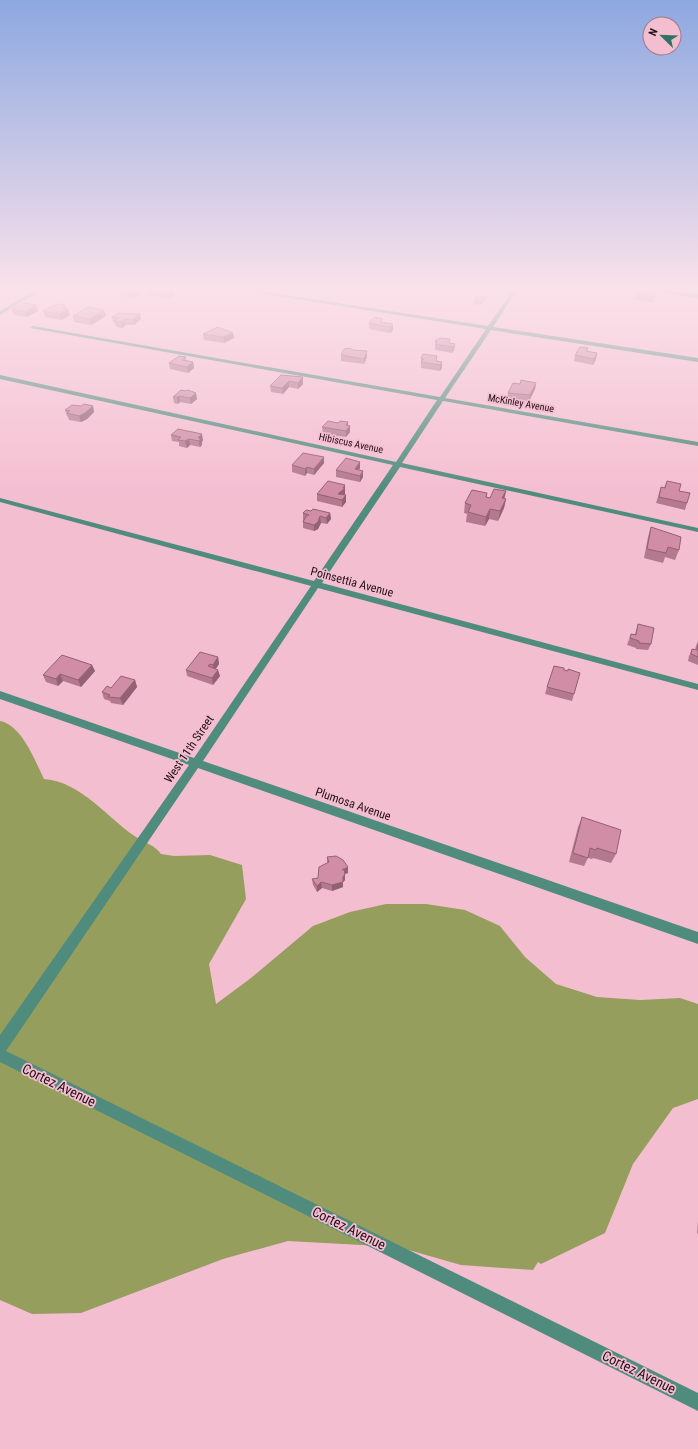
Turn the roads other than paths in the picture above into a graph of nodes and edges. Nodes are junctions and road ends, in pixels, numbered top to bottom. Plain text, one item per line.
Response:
1 (189, 355) edge
2 (472, 355) edge
3 (663, 355) edge
4 (698, 360) edge
5 (0, 377) edge
6 (442, 398) junction
7 (698, 444) edge
8 (398, 464) junction
9 (0, 500) edge
10 (698, 530) edge
11 (316, 585) junction
12 (698, 687) edge
13 (0, 695) edge
14 (196, 762) junction
15 (698, 938) edge
16 (0, 1047) edge
17 (0, 1055) edge
18 (698, 1402) edge

1 - 6 street, McKinley Avenue
2 - 6 street, West 11th Street
3 - 4 street
5 - 8 street, Hibiscus Avenue
6 - 7 street, McKinley Avenue
6 - 8 street, West 11th Street
8 - 10 street, Hibiscus Avenue
8 - 11 street, West 11th Street
9 - 11 street, Poinsettia Avenue
11 - 12 street, Poinsettia Avenue
11 - 14 street, West 11th Street
13 - 14 street, Plumosa Avenue
14 - 15 street, Plumosa Avenue
14 - 16 street, West 11th Street
17 - 18 street, Cortez Avenue

